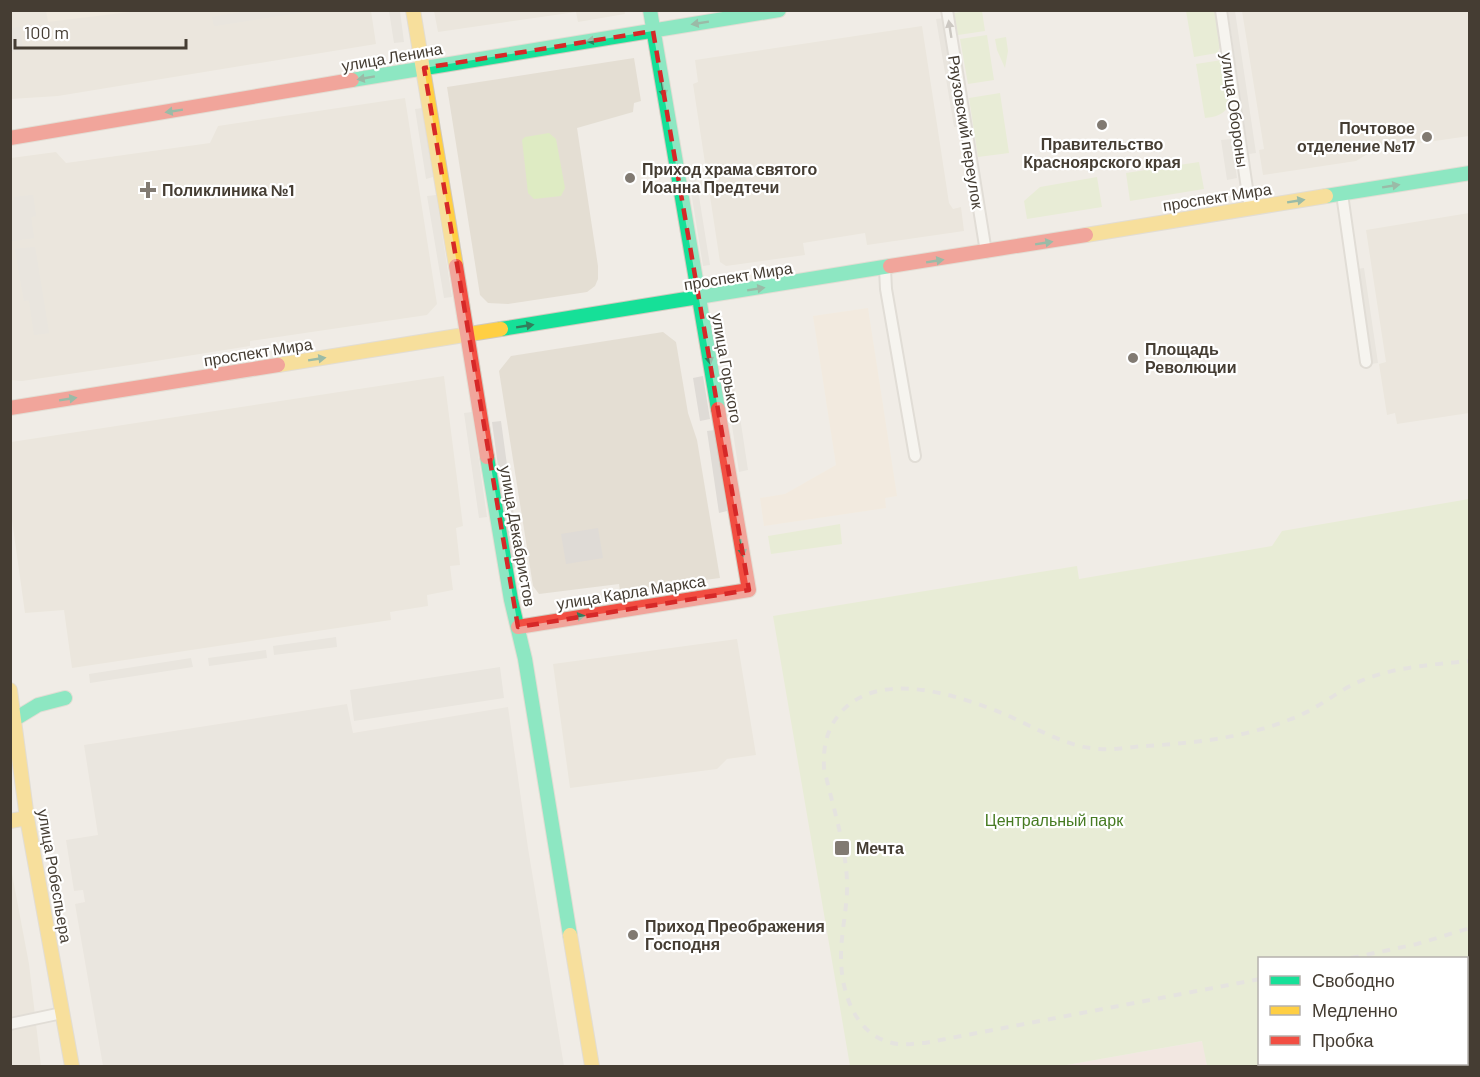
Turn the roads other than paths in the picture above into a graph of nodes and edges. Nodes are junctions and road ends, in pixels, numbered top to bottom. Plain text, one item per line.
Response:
1 (413, 10) edge
2 (650, 10) edge
3 (779, 10) edge
4 (947, 10) edge
5 (1221, 10) edge
6 (653, 31) junction
7 (424, 68) junction
8 (10, 138) edge
9 (1470, 173) edge
10 (1342, 194) junction
11 (1250, 209) junction
12 (986, 252) junction
13 (885, 269) junction
14 (699, 298) junction
15 (468, 335) junction
16 (1366, 363) dead end
17 (10, 408) edge
18 (915, 456) dead end
19 (749, 590) joint
20 (518, 627) junction
21 (10, 690) edge
22 (65, 698) dead end
23 (15, 719) junction
24 (27, 818) junction
25 (10, 821) edge
26 (62, 1012) junction
27 (10, 1024) edge
28 (72, 1066) edge
29 (592, 1066) edge

1 - 7 main road, улица Декабристов
2 - 6 main road, улица Горького
3 -> 6 main road, улица Ленина
12 -> 4 street, Ряузовский переулок
5 - 11 street, улица Обороны
6 -> 7 main road, улица Ленина
6 -> 14 main road, улица Горького
7 -> 8 main road, улица Ленина
7 - 15 main road, улица Декабристов
10 -> 9 main road, проспект Мира
11 -> 10 main road, проспект Мира
10 - 16 street
12 -> 11 main road, проспект Мира
13 -> 12 main road, проспект Мира
14 -> 13 main road, проспект Мира
13 - 18 street
15 -> 14 main road, проспект Мира
14 -> 19 main road, улица Горького
17 -> 15 main road, проспект Мира
15 - 20 main road, улица Декабристов
20 -> 19 main road, улица Карла Маркса
20 - 29 main road, улица Декабристов
21 - 23 main road, улица Робеспьера
22 - 23 main road
23 - 24 main road, улица Робеспьера
24 - 25 main road
24 - 26 main road, улица Робеспьера
26 - 27 street
26 - 28 main road, улица Робеспьера

